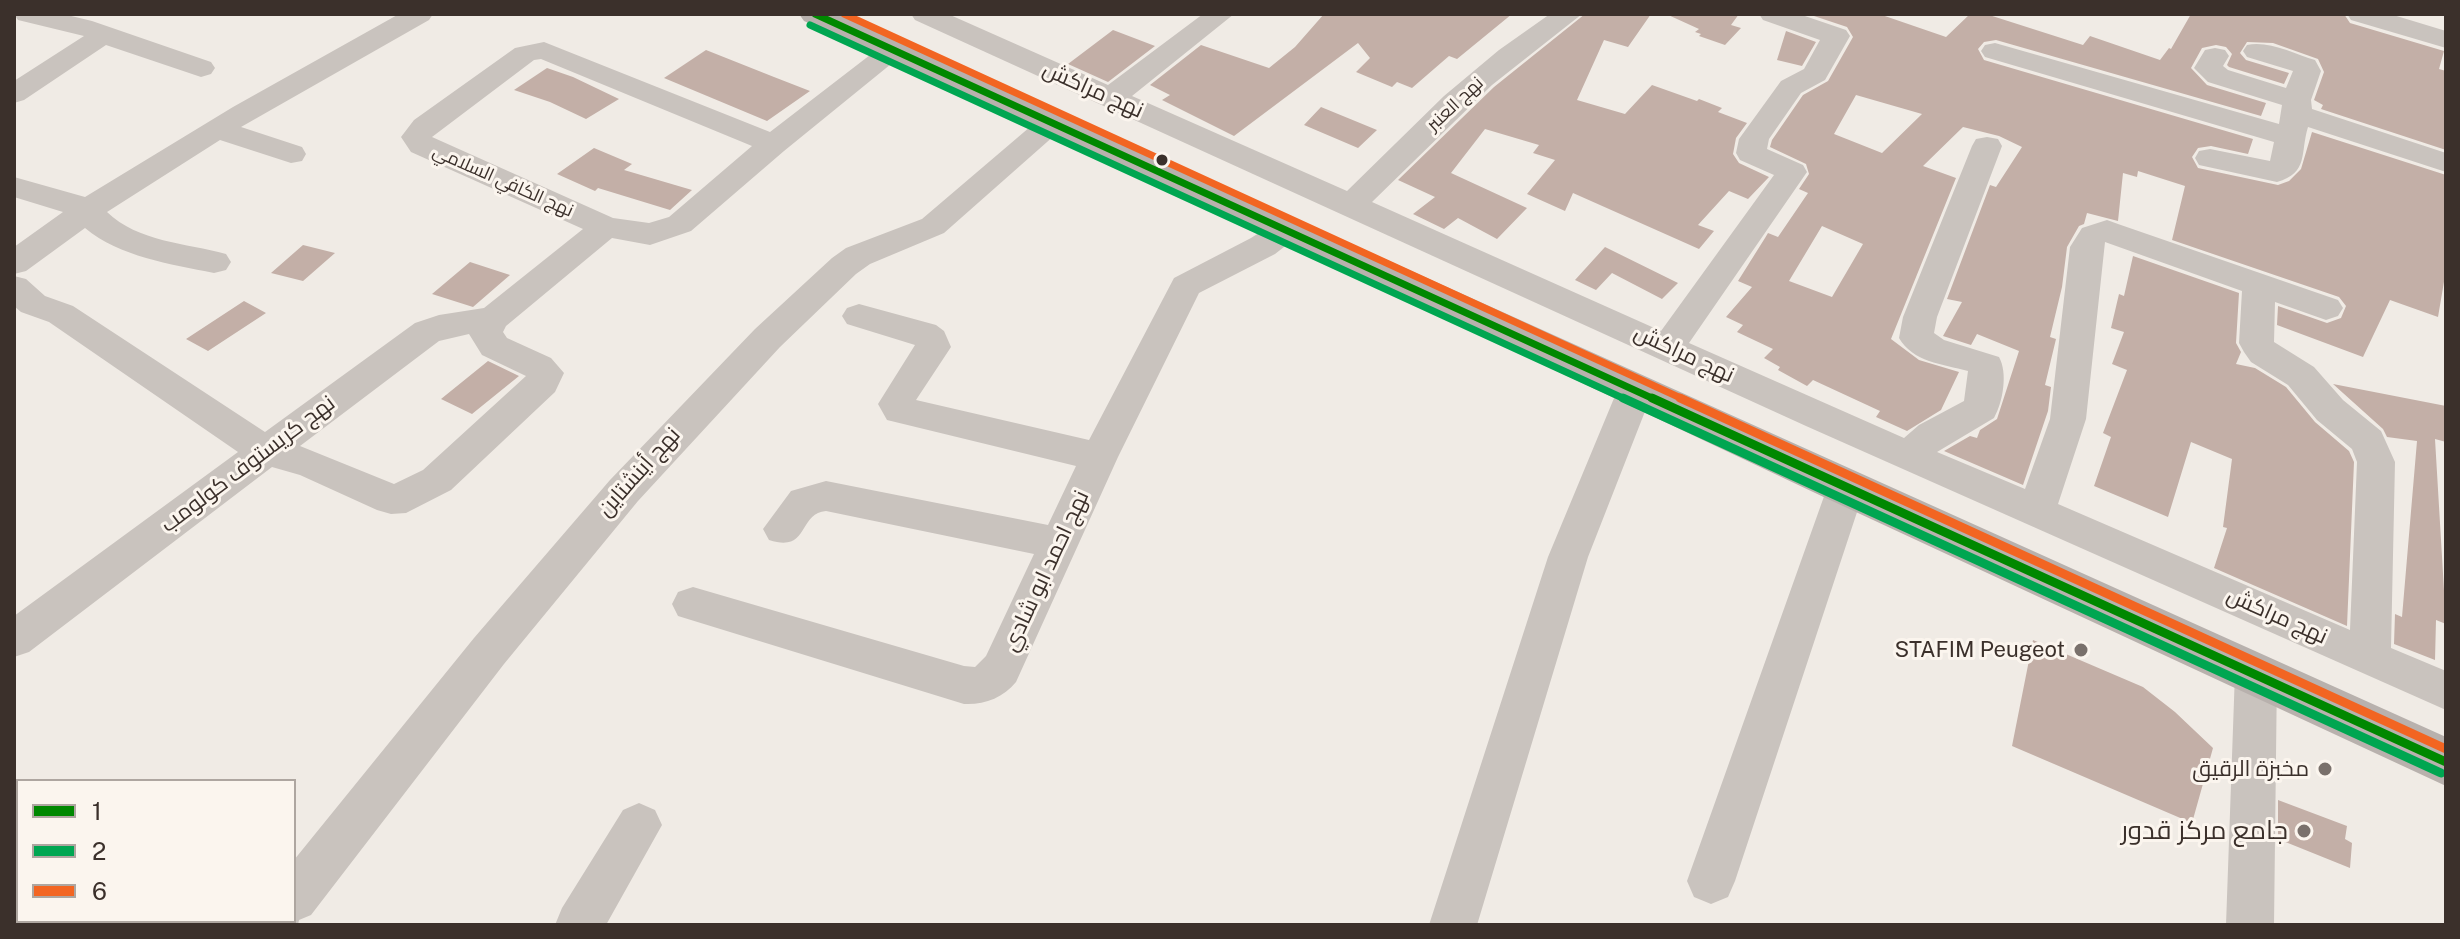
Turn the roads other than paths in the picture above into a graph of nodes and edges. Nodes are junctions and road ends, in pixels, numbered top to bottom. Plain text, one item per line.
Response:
1 (28, 14) edge
2 (419, 14) edge
3 (815, 14) edge
4 (925, 14) edge
5 (1220, 14) edge
6 (1568, 14) edge
7 (1773, 14) edge
8 (2361, 14) edge
9 (105, 26) edge
10 (2446, 40) edge
11 (893, 51) junction
12 (1995, 51) dead end
13 (2257, 51) dead end
14 (2215, 56) dead end
15 (201, 68) dead end
16 (14, 94) edge
17 (1109, 99) junction
18 (2294, 117) junction
19 (1054, 121) junction
20 (217, 129) junction
21 (773, 144) junction
22 (1987, 146) dead end
23 (291, 154) dead end
24 (2210, 158) dead end
25 (2446, 163) edge
26 (14, 187) edge
27 (1352, 204) junction
28 (89, 209) junction
29 (606, 227) junction
30 (1287, 229) junction
31 (214, 262) dead end
32 (14, 263) edge
33 (2259, 284) junction
34 (14, 287) edge
35 (2326, 308) dead end
36 (859, 316) dead end
37 (494, 318) junction
38 (1668, 347) junction
39 (1635, 391) junction
40 (265, 451) junction
41 (1909, 455) junction
42 (1099, 457) junction
43 (1846, 488) junction
44 (2036, 512) junction
45 (783, 529) dead end
46 (1059, 543) junction
47 (693, 604) dead end
48 (14, 639) edge
49 (2370, 657) junction
50 (2256, 672) junction
51 (2446, 691) edge
52 (2446, 762) edge
53 (639, 825) dead end
54 (1711, 881) dead end
55 (296, 895) edge
56 (579, 925) edge
57 (1453, 925) edge
58 (2250, 925) edge

1 - 9 street
2 - 20 street
3 - 11 main road
4 - 17 street, نهج مراكش
5 - 17 street
6 - 27 street, نهج العنبر
7 - 38 street
8 - 10 street
9 - 15 street
9 - 16 street
11 - 19 main road
11 - 21 street, نهج الكافي السلامي
12 - 18 street
13 - 18 street
14 - 18 street
17 - 27 street, نهج مراكش
18 - 24 street
18 - 25 street
19 - 30 main road
19 - 55 street, نهج أينشتاين
20 - 23 street
20 - 28 street
21 - 29 street, نهج الكافي السلامي
21 - 29 street, نهج الكافي السلامي
22 - 41 street
26 - 28 street
27 - 38 street, نهج مراكش
28 - 31 street
28 - 32 street
29 - 37 street
30 - 39 main road
30 - 42 street, نهج احمد ابو شادي
33 - 35 street
33 - 44 street
33 - 49 street
34 - 40 street
36 - 42 street
37 - 40 street, نهج كريستوف كولومب
37 - 40 street
38 - 41 street, نهج مراكش
39 - 43 main road
39 - 57 street
40 - 48 street, نهج كريستوف كولومب
41 - 44 street, نهج مراكش
42 - 46 street, نهج احمد ابو شادي
43 - 50 main road
43 - 54 street
44 - 49 street, نهج مراكش
45 - 46 street
46 - 47 street, نهج احمد ابو شادي
49 - 51 street, نهج مراكش
50 - 52 main road
50 - 58 street
53 - 56 street

